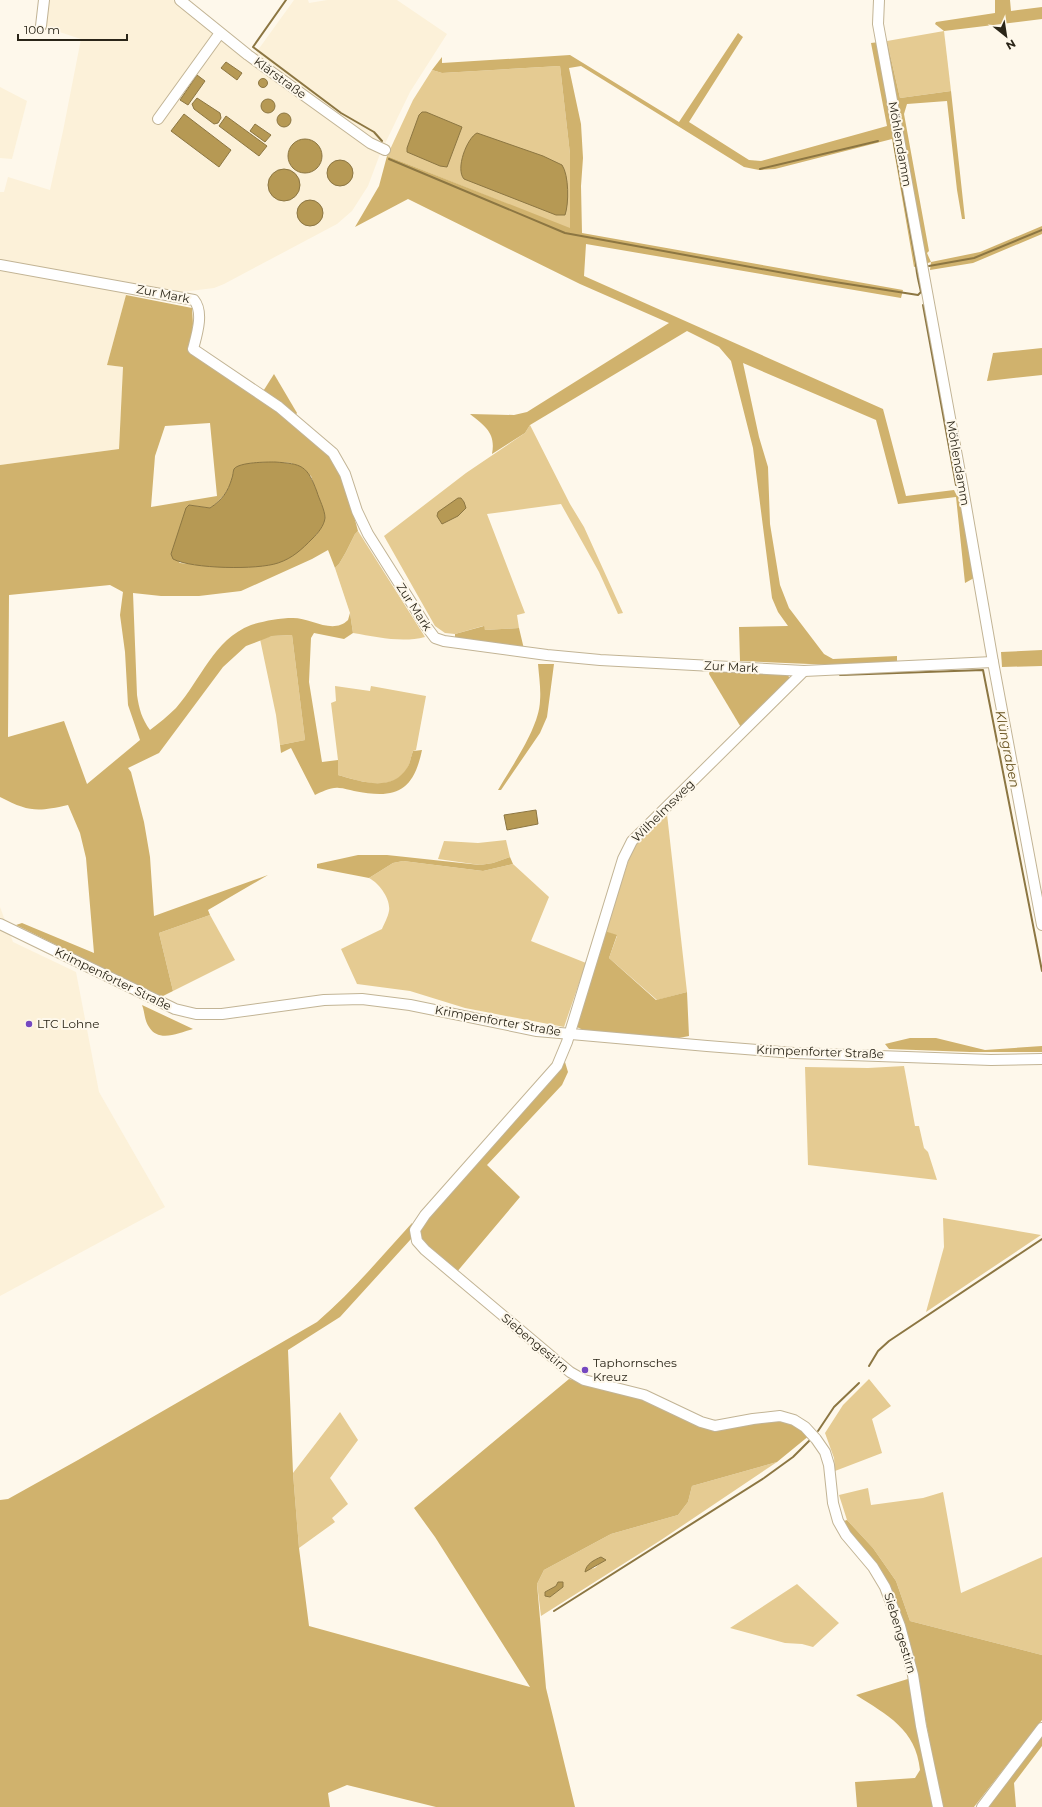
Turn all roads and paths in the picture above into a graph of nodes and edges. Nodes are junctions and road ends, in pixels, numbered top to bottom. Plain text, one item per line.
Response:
1 (44, 0) edge
2 (180, 0) edge
3 (878, 0) edge
4 (41, 26) dead end
5 (220, 33) junction
6 (158, 119) dead end
7 (386, 150) dead end
8 (0, 265) edge
9 (992, 662) junction
10 (804, 671) junction
11 (0, 924) edge
12 (1042, 925) edge
13 (569, 1034) junction
14 (1042, 1058) edge
15 (1042, 1728) edge
16 (938, 1807) edge
17 (982, 1807) edge

1 - 4 street
2 - 5 street, Klärstraße
3 - 9 street, Möhlendamm
5 - 6 street
5 - 7 street, Klärstraße
8 - 10 street, Zur Mark
9 - 10 street, Zur Mark
9 - 12 street, Möhlendamm
10 - 13 street, Wilhelmsweg
11 - 13 street, Krimpenforter Straße
13 - 14 street, Krimpenforter Straße
13 - 16 street, Siebengestirn
15 - 17 street

